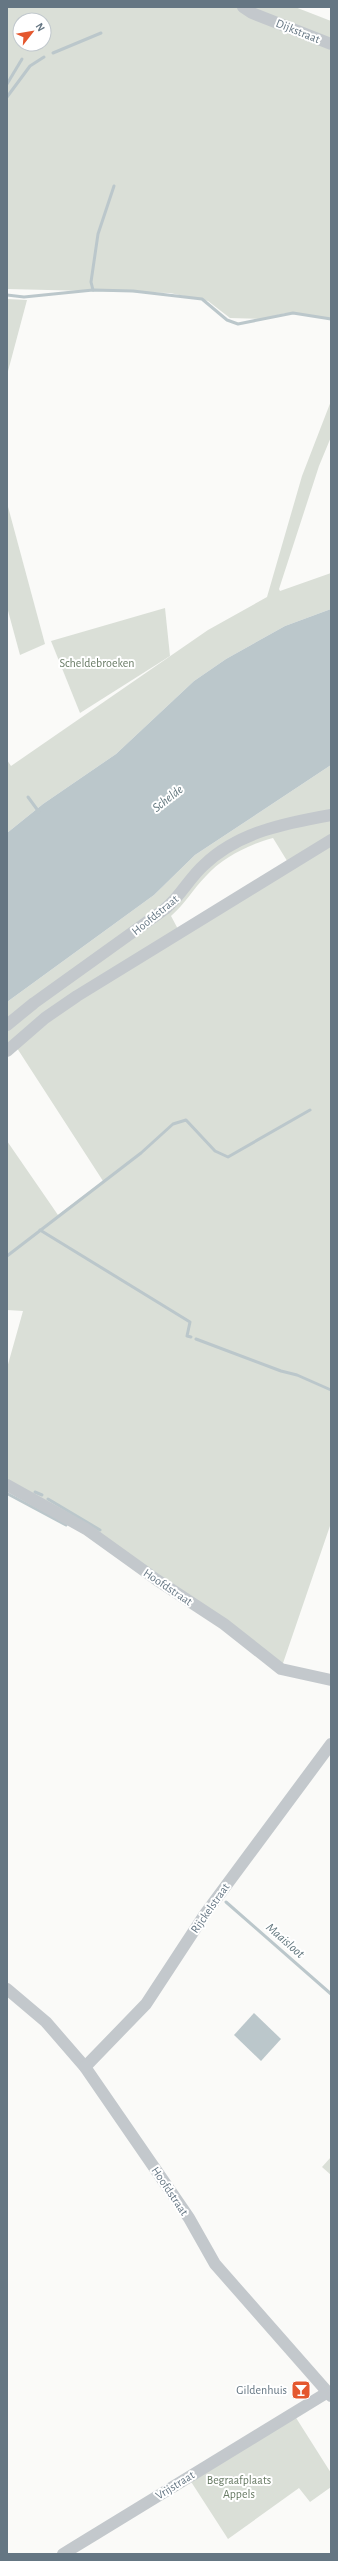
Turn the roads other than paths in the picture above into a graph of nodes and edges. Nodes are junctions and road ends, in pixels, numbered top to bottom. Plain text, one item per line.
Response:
1 (243, 7) edge
2 (331, 44) edge
3 (331, 815) edge
4 (331, 840) edge
5 (7, 1025) edge
6 (7, 1051) edge
7 (7, 1485) edge
8 (331, 1680) edge
9 (331, 1744) edge
10 (7, 1989) edge
11 (85, 2067) junction
12 (329, 2394) edge
13 (63, 2554) edge

1 - 2 street, Dijkstraat
3 - 5 street, Hoofdstraat
4 - 6 street, Hoofdstraat
7 - 8 street, Hoofdstraat
9 - 11 street, Rijckelstraat
10 - 11 street, Hoofdstraat
11 - 12 street, Hoofdstraat
12 - 13 street, Vrijstraat

